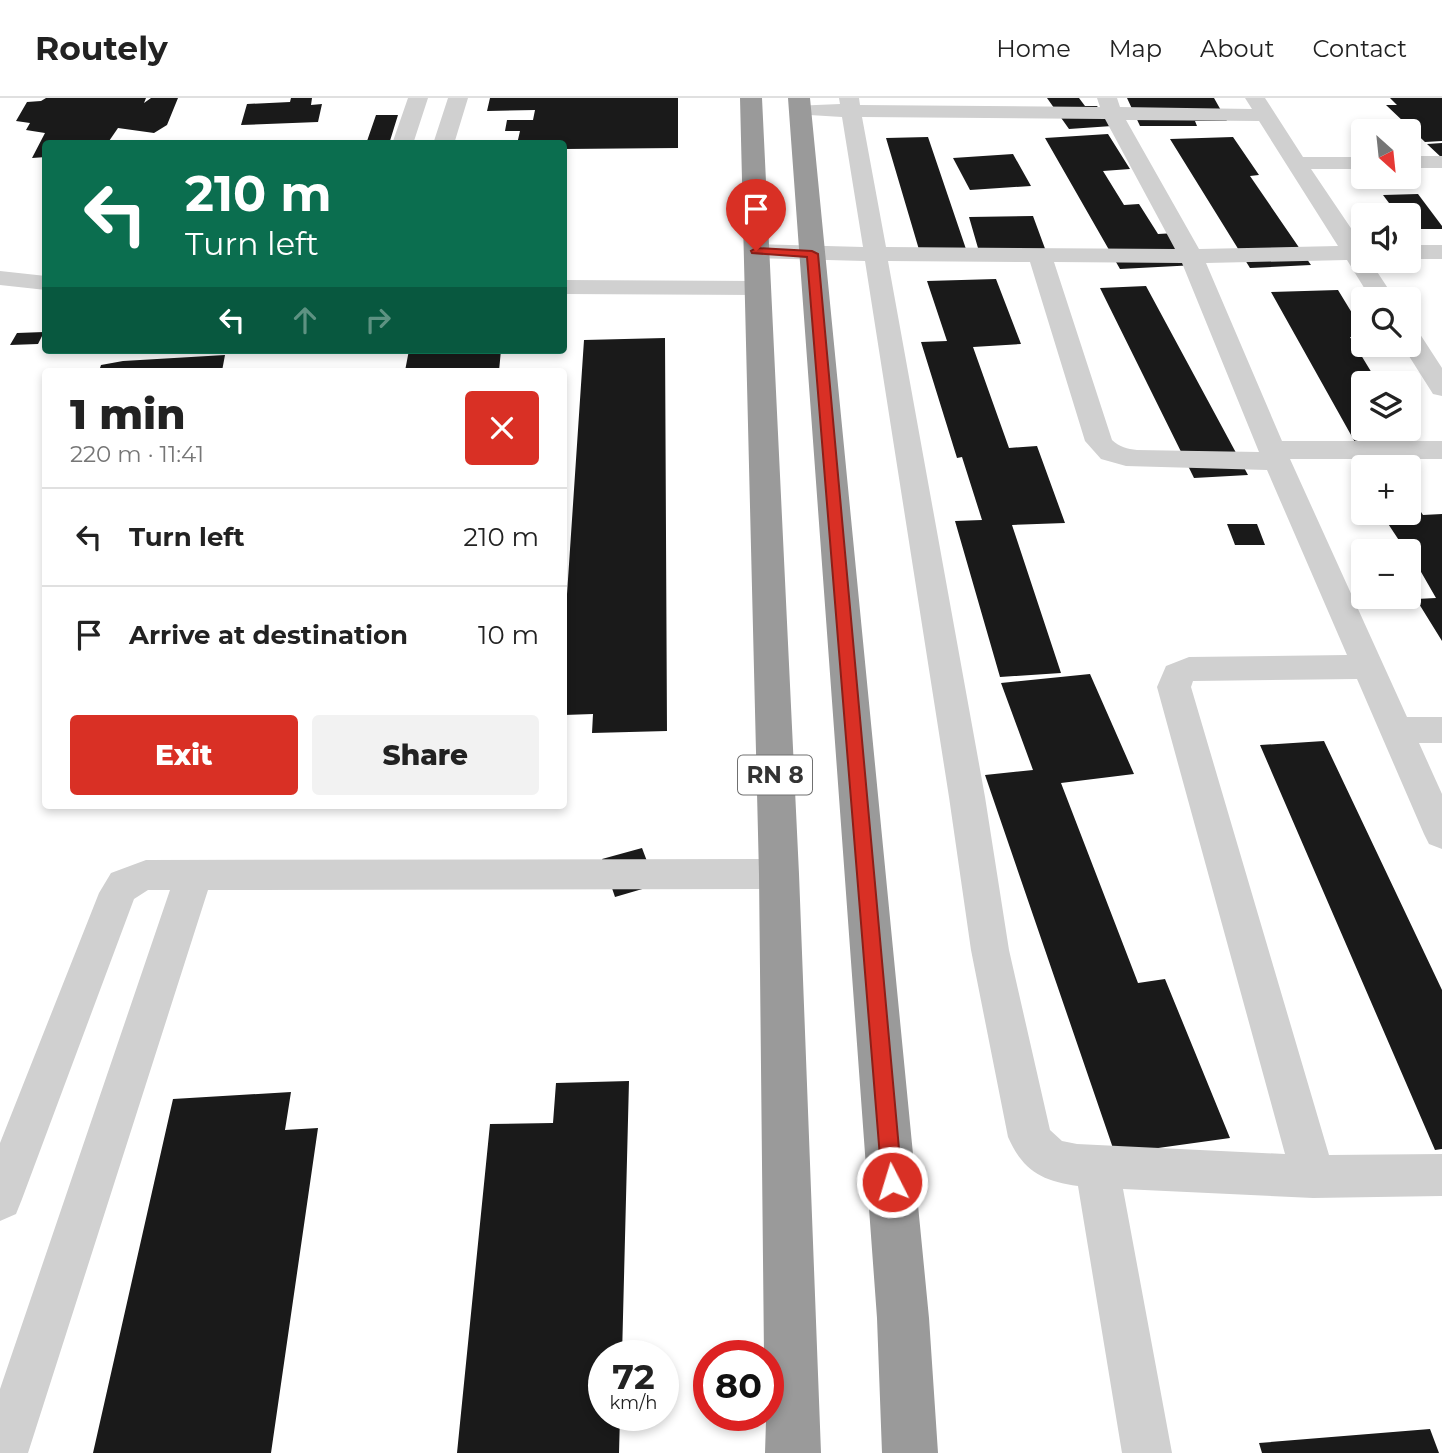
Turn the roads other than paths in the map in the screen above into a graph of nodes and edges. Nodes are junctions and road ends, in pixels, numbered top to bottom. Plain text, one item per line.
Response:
1 (418, 98) edge
2 (458, 98) edge
3 (751, 98) edge
4 (799, 104) edge
5 (850, 104) edge
6 (1109, 106) edge
7 (1260, 106) edge
8 (403, 140) edge
9 (444, 140) edge
10 (1421, 162) edge
11 (1442, 162) edge
12 (1296, 163) junction
13 (1351, 163) edge
14 (1351, 244) edge
15 (1442, 252) edge
16 (1351, 253) edge
17 (1421, 253) edge
18 (812, 254) junction
19 (874, 255) junction
20 (1040, 256) junction
21 (1191, 256) junction
22 (757, 270) junction
23 (0, 278) edge
24 (42, 283) edge
25 (567, 287) edge
26 (1423, 346) edge
27 (1442, 388) edge
28 (1442, 450) edge
29 (1274, 455) junction
30 (1366, 667) junction
31 (1398, 730) junction
32 (1442, 730) edge
33 (1442, 834) edge
34 (779, 874) junction
35 (194, 875) junction
36 (1097, 1167) junction
37 (1442, 1175) edge
38 (1312, 1177) junction
39 (0, 1199) edge
40 (3, 1453) edge
41 (793, 1453) edge
42 (910, 1453) edge
43 (1147, 1453) edge

1 - 8 street
2 - 9 street
3 - 22 highway, RN 8
4 - 5 street
4 - 18 highway
5 - 6 street
5 - 19 street
6 - 7 street
6 - 21 street
7 - 12 street
10 - 11 street
12 - 13 street
12 - 14 street
15 - 17 street
16 - 21 street
18 - 19 street
18 - 22 street
18 - 42 highway
19 - 20 street
19 - 36 street
20 - 21 street
20 - 29 street
21 - 29 street
22 - 25 street
22 - 34 highway, RN 8
23 - 24 street
26 - 27 street
28 - 29 street
29 - 30 street
30 - 31 street
30 - 38 street
31 - 32 street
31 - 33 street
34 - 35 street
34 - 41 highway, RN 8
35 - 39 street
35 - 40 street
36 - 38 street
36 - 43 street
37 - 38 street

